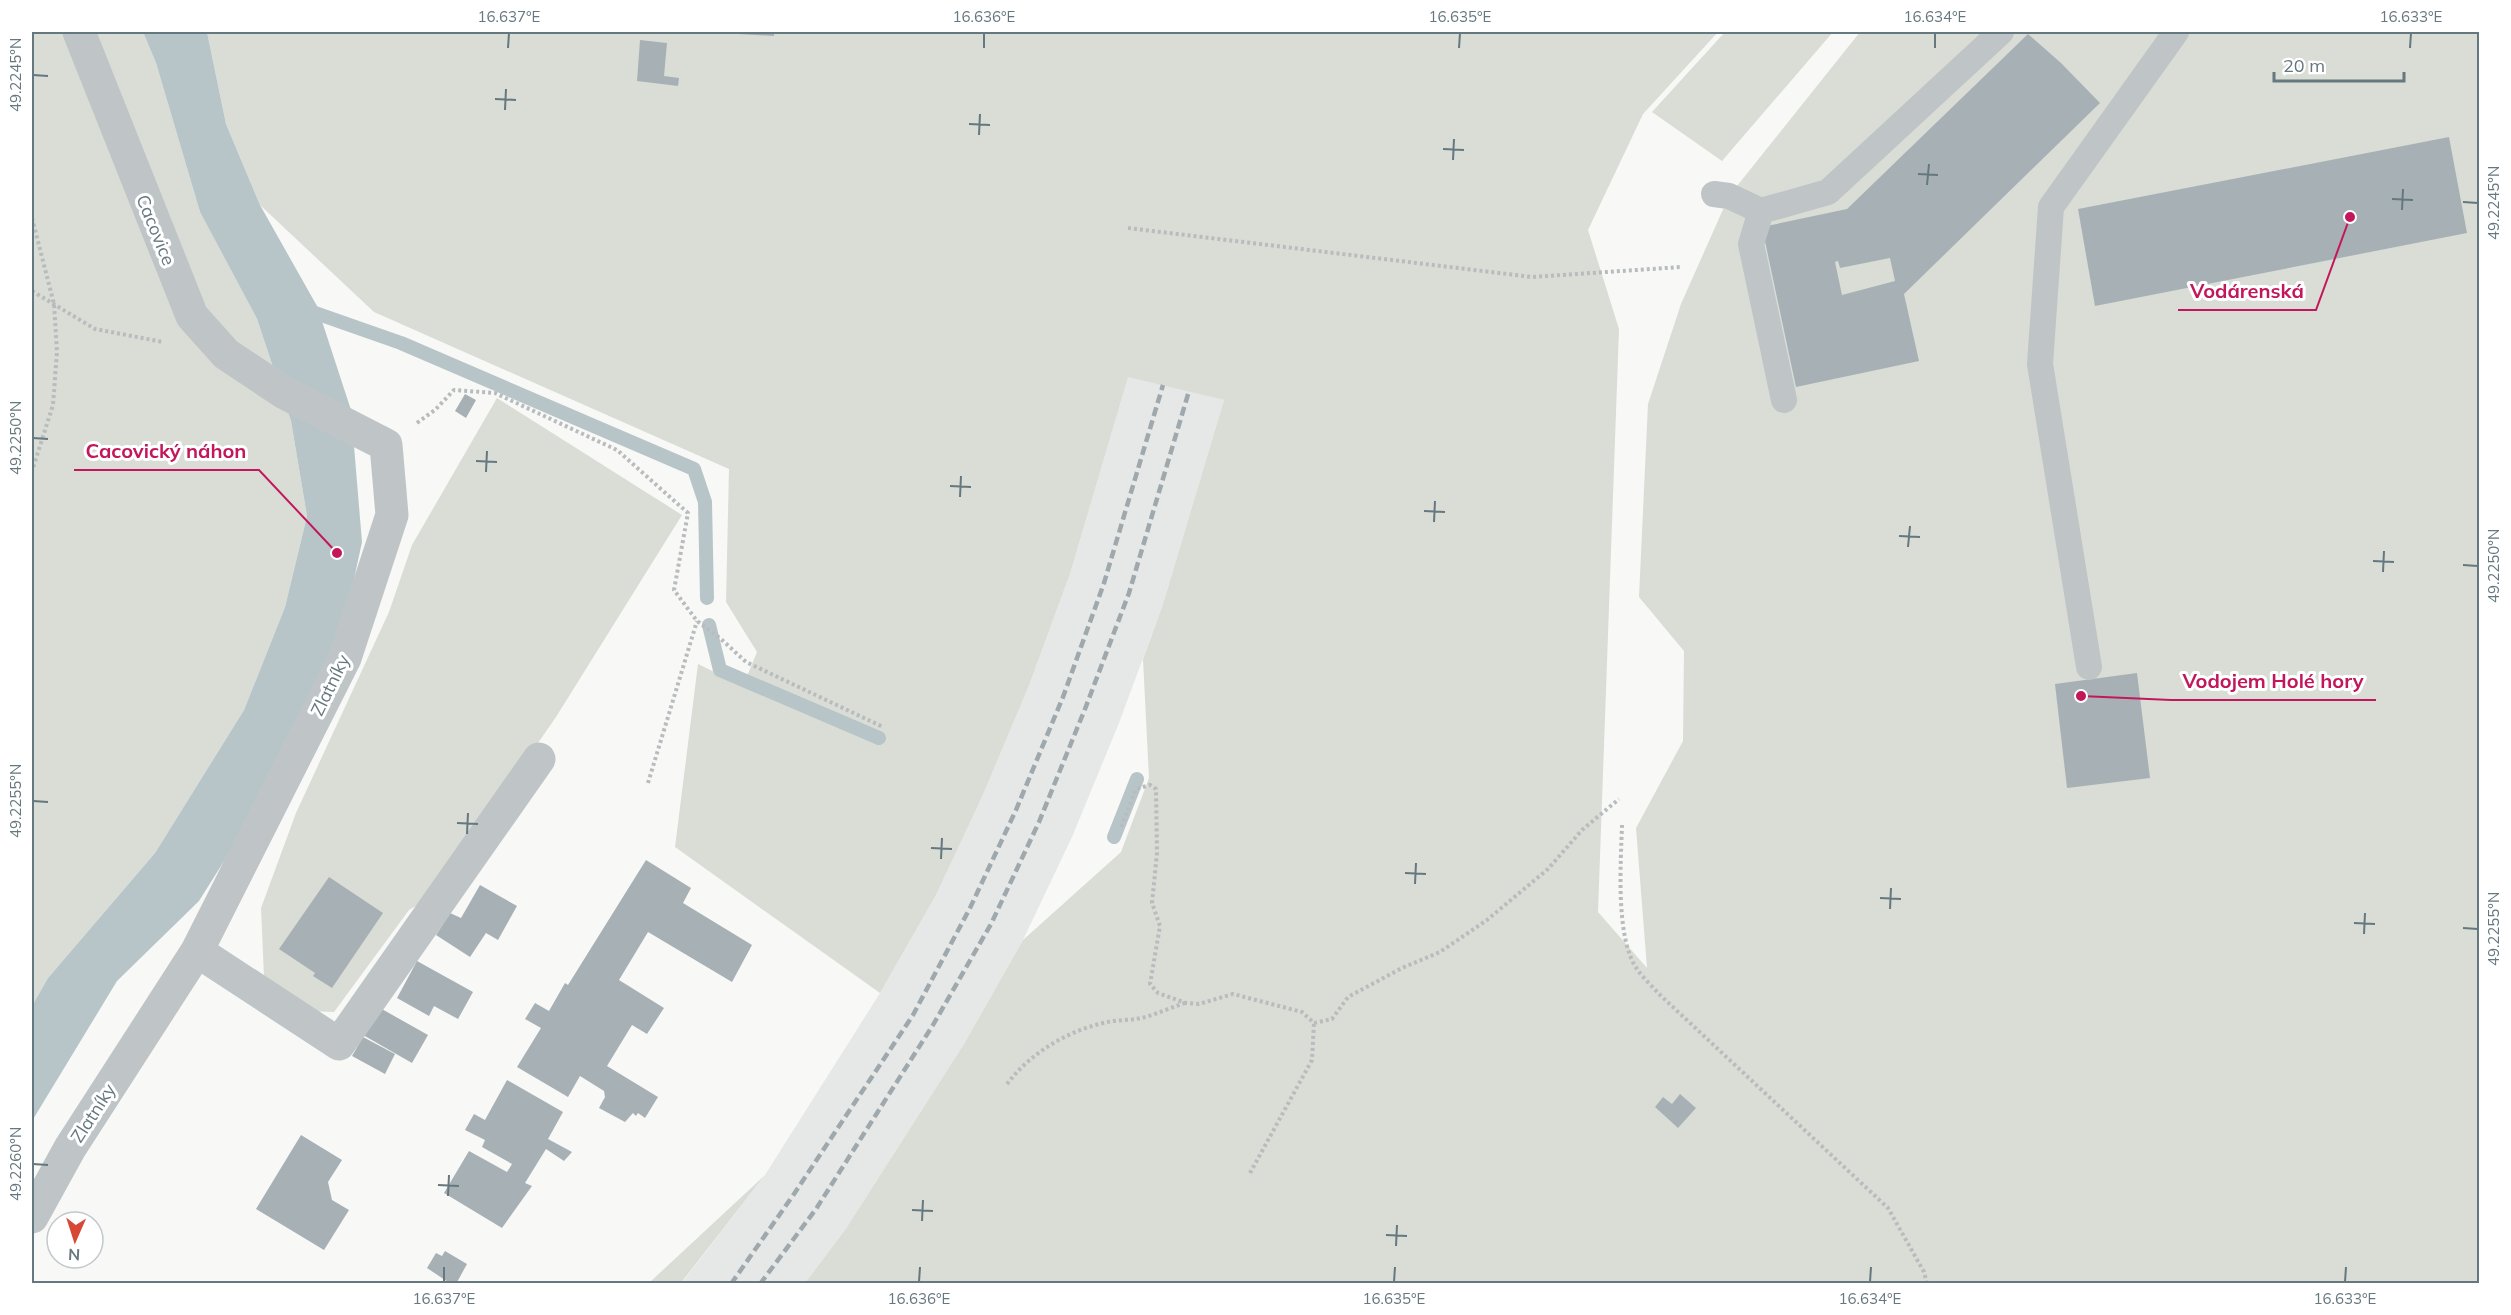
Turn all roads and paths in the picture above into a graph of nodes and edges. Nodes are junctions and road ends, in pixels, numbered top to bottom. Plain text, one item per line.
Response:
1 (79, 32) edge
2 (2001, 32) edge
3 (2176, 32) edge
4 (1714, 194) dead end
5 (1761, 211) junction
6 (32, 218) edge
7 (1128, 228) dead end
8 (1681, 267) dead end
9 (32, 291) edge
10 (54, 304) junction
11 (226, 354) junction
12 (1784, 400) dead end
13 (386, 445) junction
14 (32, 471) edge
15 (697, 621) junction
16 (2089, 667) dead end
17 (883, 727) dead end
18 (539, 759) dead end
19 (648, 783) dead end
20 (1619, 799) dead end
21 (1622, 825) dead end
22 (1121, 828) dead end
23 (196, 951) junction
24 (1186, 1003) junction
25 (1314, 1023) junction
26 (1007, 1084) dead end
27 (1250, 1173) dead end
28 (32, 1217) edge
29 (1928, 1284) edge

1 - 11 street, Cacovice
2 - 5 lane
3 - 16 lane
4 - 5 lane
5 - 12 lane
6 - 10 path
7 - 8 path
9 - 10 path
10 - 11 path
10 - 14 path
11 - 13 street, Cacovice
13 - 15 path
13 - 23 street, Zlatníky
15 - 17 path
15 - 19 path
18 - 23 street
20 - 25 path
21 - 29 path
22 - 24 path
23 - 28 street, Zlatníky
24 - 25 path
24 - 26 path
25 - 27 path

